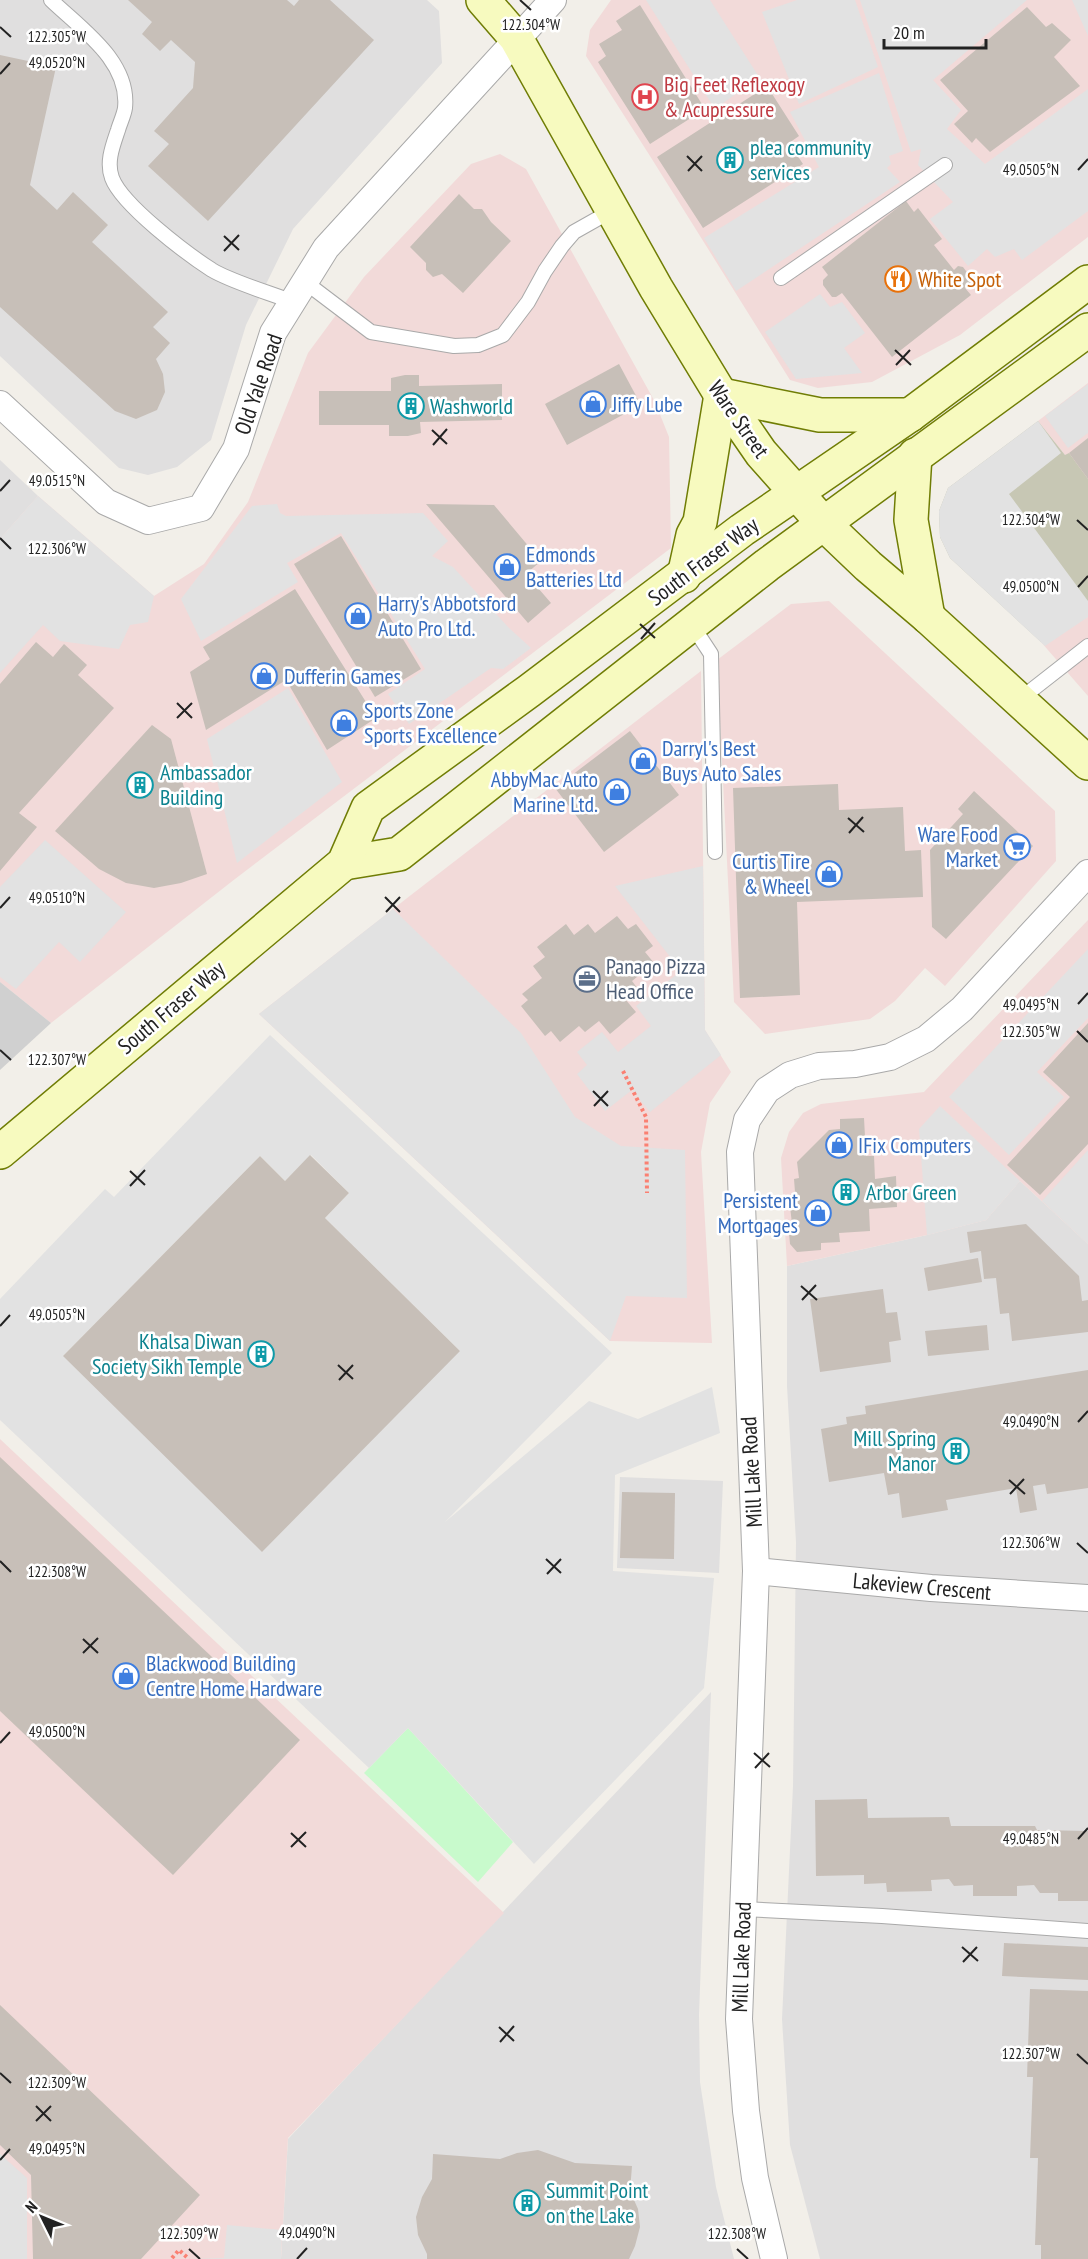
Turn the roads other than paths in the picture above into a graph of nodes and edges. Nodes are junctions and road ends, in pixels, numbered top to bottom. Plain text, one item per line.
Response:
1 (51, 0) edge
2 (483, 0) edge
3 (553, 0) edge
4 (516, 38) junction
5 (945, 165) dead end
6 (613, 210) junction
7 (781, 278) dead end
8 (1088, 282) edge
9 (298, 292) junction
10 (1088, 330) edge
11 (721, 395) junction
12 (0, 404) edge
13 (910, 415) junction
14 (915, 455) junction
15 (796, 493) junction
16 (824, 524) junction
17 (684, 576) junction
18 (928, 617) junction
19 (692, 625) junction
20 (1088, 646) edge
21 (1019, 700) junction
22 (1088, 763) edge
23 (714, 852) dead end
24 (344, 863) junction
25 (1088, 873) edge
26 (0, 1152) edge
27 (756, 1571) junction
28 (1088, 1598) edge
29 (743, 1909) junction
30 (1088, 1931) edge
31 (774, 2259) edge

1 - 9 lane
2 - 4 main road, Ware Street
3 - 4 street, Old Yale Road
4 - 6 main road, Ware Street
4 - 9 street, Old Yale Road
5 - 7 lane
6 - 9 lane
6 - 11 main road, Ware Street
8 - 13 main road, South Fraser Way
9 - 12 street, Old Yale Road
10 - 14 main road, South Fraser Way
11 - 13 main road
11 - 15 main road, Ware Street
11 - 17 main road
13 - 15 main road, South Fraser Way
14 - 16 main road, South Fraser Way
14 - 18 main road
15 - 16 main road, Ware Street
15 - 17 main road, South Fraser Way
16 - 18 main road, Ware Street
16 - 19 main road, South Fraser Way
17 - 24 main road, South Fraser Way
18 - 21 main road, Ware Street
19 - 23 lane
19 - 24 main road, South Fraser Way
20 - 21 lane
21 - 22 main road, Ware Street
24 - 26 main road, South Fraser Way
25 - 27 street, Mill Lake Road
27 - 28 street, Lakeview Crescent
27 - 29 street, Mill Lake Road
29 - 30 lane
29 - 31 street, Mill Lake Road

